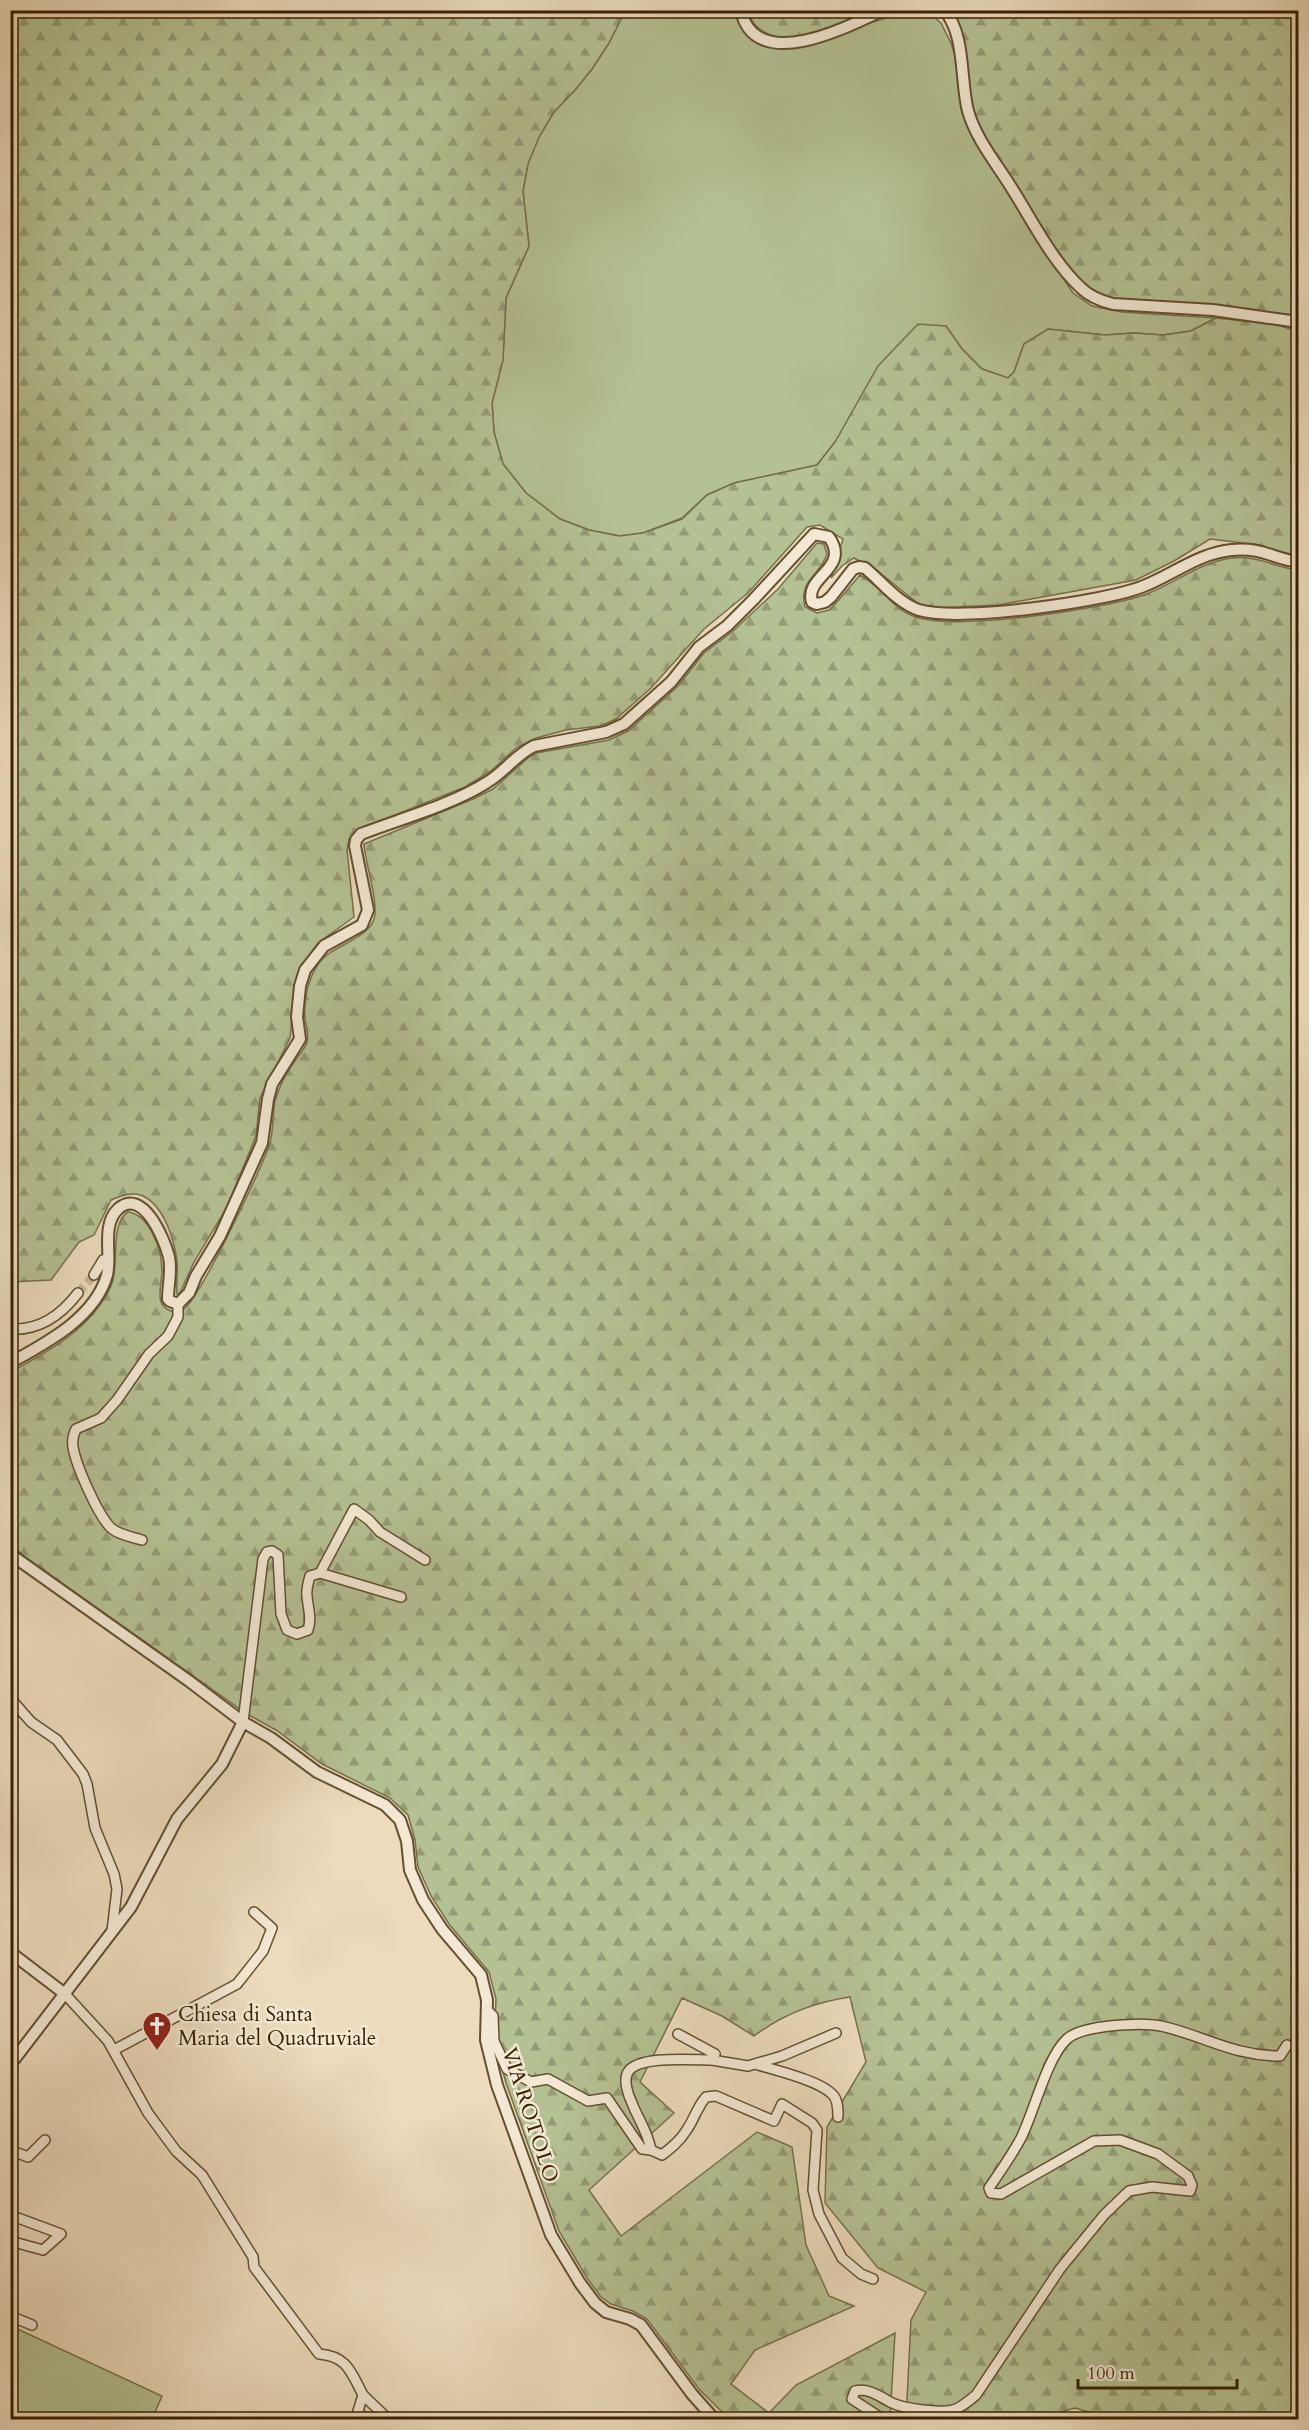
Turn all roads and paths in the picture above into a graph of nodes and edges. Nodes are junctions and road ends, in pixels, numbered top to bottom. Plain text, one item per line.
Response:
1 (741, 10) edge
2 (883, 10) edge
3 (944, 10) edge
4 (1299, 322) edge
5 (1299, 562) edge
6 (108, 1259) junction
7 (94, 1275) tunnel mouth
8 (78, 1293) tunnel mouth
9 (178, 1304) junction
10 (10, 1329) edge
11 (10, 1363) edge
12 (142, 1540) dead end
13 (10, 1554) edge
14 (425, 1560) dead end
15 (320, 1573) junction
16 (401, 1597) dead end
17 (10, 1698) edge
18 (243, 1722) junction
19 (254, 1912) dead end
20 (111, 1934) junction
21 (10, 1952) edge
22 (65, 1994) junction
23 (487, 2010) junction
24 (836, 2033) dead end
25 (678, 2034) dead end
26 (1287, 2045) dead end
27 (114, 2050) junction
28 (712, 2060) junction
29 (755, 2064) junction
30 (10, 2065) edge
31 (838, 2117) dead end
32 (45, 2140) dead end
33 (10, 2150) edge
34 (651, 2150) junction
35 (10, 2215) edge
36 (10, 2241) edge
37 (873, 2279) dead end
38 (10, 2316) edge
39 (32, 2325) dead end
40 (363, 2395) junction
41 (365, 2420) edge
42 (388, 2420) edge
43 (715, 2420) edge
44 (884, 2420) edge

1 - 2 street
3 - 4 street
5 - 9 street
6 - 7 street
6 - 9 street
6 - 11 street
8 - 10 street
9 - 12 street
13 - 18 street, VIA ROTOLO
14 - 15 street
15 - 16 street
15 - 18 street
17 - 20 street
18 - 20 street
18 - 23 street, VIA ROTOLO
19 - 27 street
20 - 22 street
21 - 22 street
22 - 27 street
22 - 30 street
23 - 34 street
23 - 43 street, VIA ROTOLO
24 - 29 street
25 - 28 street
26 - 44 street
27 - 40 street
28 - 29 street
28 - 34 street
29 - 31 street
32 - 33 street
34 - 37 street
35 - 36 street
38 - 39 street
40 - 41 street
40 - 42 street

